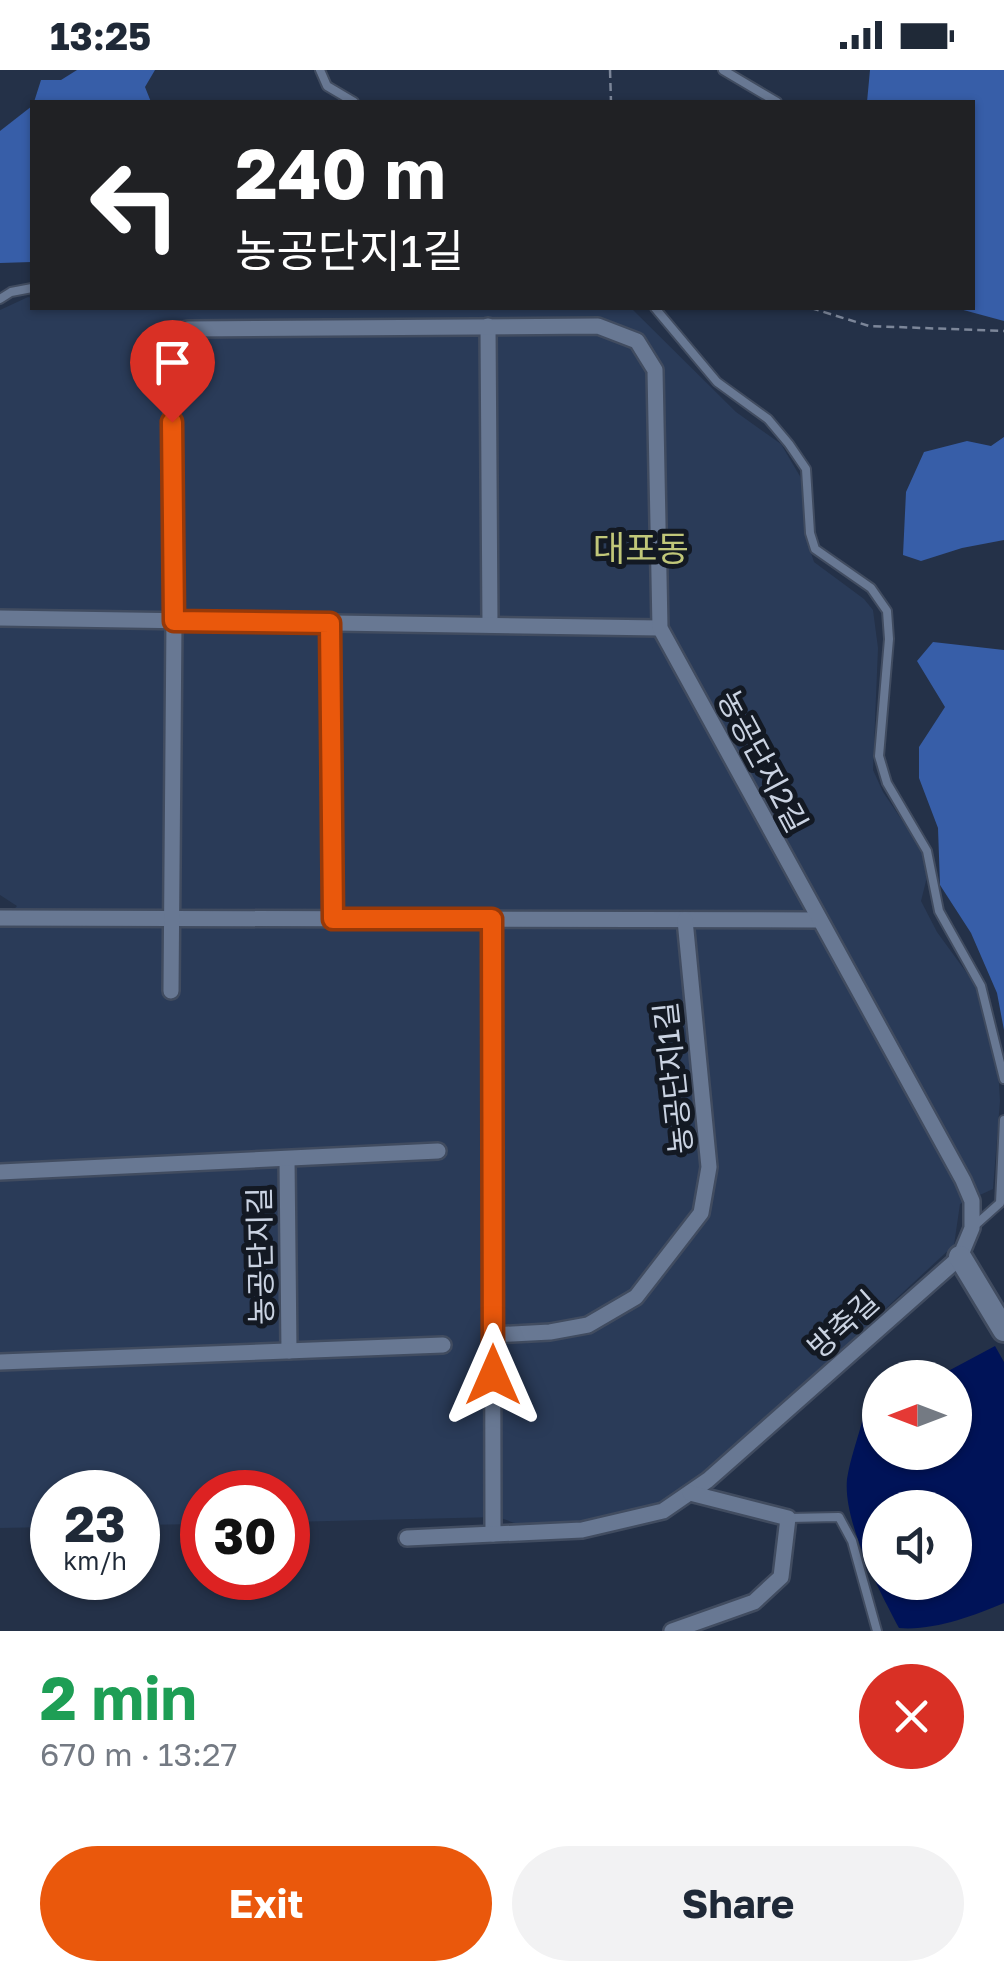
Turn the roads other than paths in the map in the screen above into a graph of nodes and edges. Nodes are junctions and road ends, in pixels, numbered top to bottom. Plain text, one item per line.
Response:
1 (320, 70) edge
2 (723, 70) edge
3 (351, 100) edge
4 (774, 100) edge
5 (30, 288) edge
6 (0, 300) edge
7 (657, 310) edge
8 (488, 326) junction
9 (0, 618) edge
10 (174, 621) junction
11 (330, 623) junction
12 (490, 625) junction
13 (660, 628) junction
14 (0, 918) edge
15 (172, 918) junction
16 (333, 919) junction
17 (492, 919) junction
18 (685, 920) junction
19 (818, 920) junction
20 (170, 992) dead end
21 (1004, 1080) edge
22 (1004, 1120) edge
23 (438, 1152) dead end
24 (286, 1159) junction
25 (0, 1172) edge
26 (972, 1228) junction
27 (960, 1257) junction
28 (1004, 1330) edge
29 (492, 1335) junction
30 (444, 1344) dead end
31 (289, 1351) junction
32 (0, 1362) edge
33 (690, 1493) junction
34 (788, 1518) junction
35 (493, 1534) junction
36 (407, 1538) dead end
37 (672, 1631) edge
38 (877, 1631) edge

1 - 3 lane
2 - 4 lane
5 - 6 lane
7 - 21 lane
8 - 10 street, 농공단지2길
8 - 12 street
8 - 13 street, 농공단지2길
9 - 10 street
10 - 11 street
10 - 15 street, 농공단지2길
11 - 12 street
11 - 16 street
12 - 13 street
13 - 19 street, 농공단지2길
14 - 15 street
15 - 16 street
15 - 20 street, 농공단지2길
16 - 17 street
17 - 18 street
17 - 29 street
18 - 19 street
18 - 29 street, 농공단지1길
19 - 26 street
22 - 26 lane
23 - 24 street
24 - 25 street, 농공단지길
24 - 31 street, 농공단지길
26 - 27 street, 방축길
27 - 28 street
27 - 33 street, 방축길
29 - 35 street
30 - 31 street
31 - 32 street, 농공단지길
33 - 34 street
33 - 35 street
34 - 37 street
34 - 38 lane
35 - 36 street

